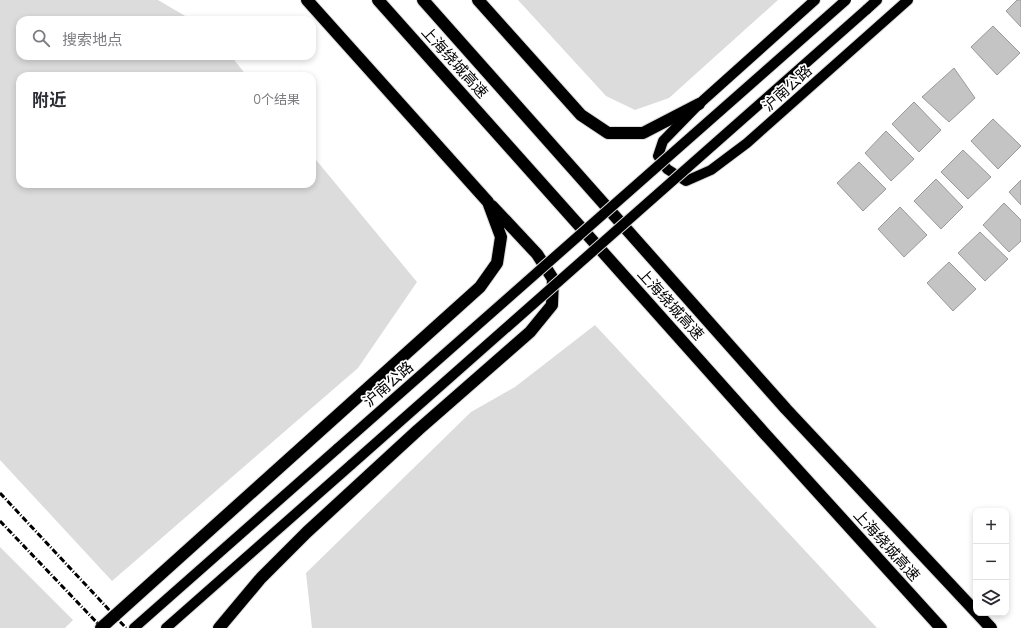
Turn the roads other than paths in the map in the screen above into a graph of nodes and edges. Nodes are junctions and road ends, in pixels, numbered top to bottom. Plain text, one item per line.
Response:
1 (307, 0) edge
2 (378, 0) edge
3 (423, 0) edge
4 (478, 0) edge
5 (815, 0) edge
6 (846, 0) edge
7 (877, 0) edge
8 (908, 0) edge
9 (699, 104) junction
10 (488, 202) junction
11 (973, 608) edge
12 (980, 616) edge
13 (101, 628) edge
14 (134, 628) edge
15 (166, 628) edge
16 (218, 628) edge
17 (941, 628) edge
18 (991, 628) edge

1 - 10 highway
2 - 17 highway, 上海绕城高速
3 - 11 highway, 上海绕城高速
4 - 9 highway
5 - 9 main road, 沪南公路
6 - 14 main road, 沪南公路, bridge
7 - 15 main road, 沪南公路, bridge
8 - 9 main road, 沪南公路
10 - 13 highway
10 - 16 highway
12 - 18 highway, 上海绕城高速

